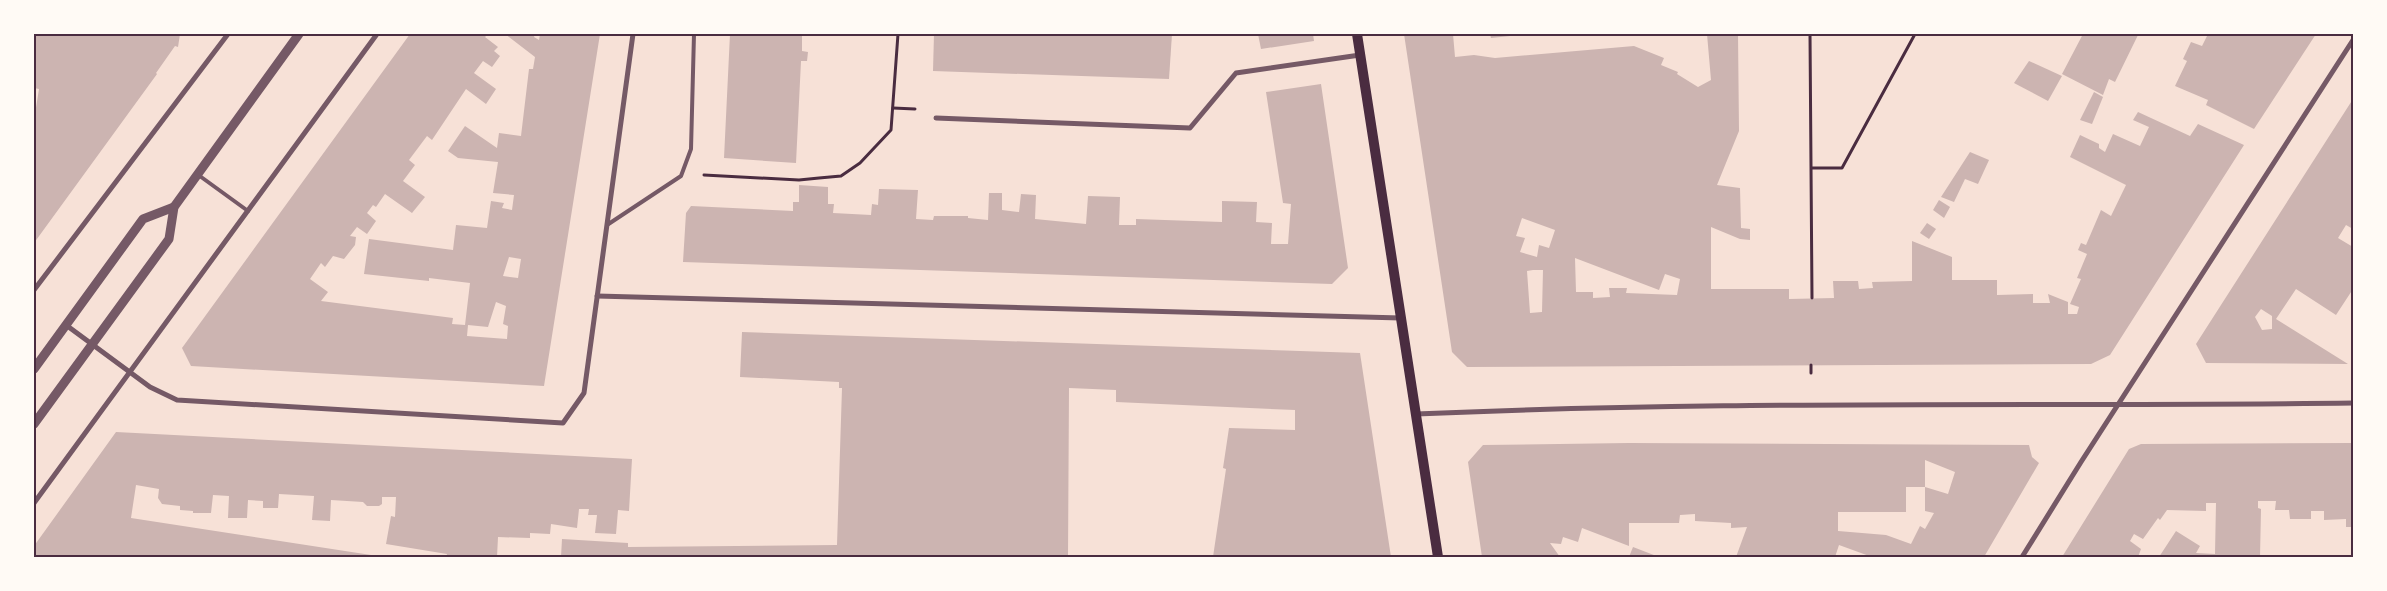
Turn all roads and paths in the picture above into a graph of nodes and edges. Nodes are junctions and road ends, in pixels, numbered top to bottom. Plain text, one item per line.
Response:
1 (228, 34) edge
2 (299, 34) edge
3 (377, 34) edge
4 (633, 34) edge
5 (694, 34) edge
6 (898, 34) edge
7 (1357, 34) edge
8 (1810, 34) edge
9 (1915, 34) edge
10 (2353, 40) edge
11 (1360, 55) junction
12 (893, 108) junction
13 (914, 110) dead end
14 (936, 118) dead end
15 (1812, 168) junction
16 (197, 174) junction
17 (700, 175) dead end
18 (174, 207) junction
19 (248, 210) junction
20 (607, 225) junction
21 (34, 290) edge
22 (597, 296) junction
23 (1812, 298) dead end
24 (1401, 318) junction
25 (66, 325) junction
26 (92, 345) junction
27 (1811, 365) dead end
28 (34, 368) edge
29 (129, 371) junction
30 (1811, 372) dead end
31 (2353, 403) edge
32 (2118, 405) junction
33 (1415, 414) junction
34 (34, 424) edge
35 (34, 503) edge
36 (1438, 557) edge
37 (2022, 557) edge

1 - 21 street
2 - 16 street
3 - 19 street
4 - 20 street
5 - 20 lane
6 - 12 path
7 - 11 main road
8 - 15 path
9 - 15 path
10 - 32 street
11 - 14 street
11 - 24 main road
12 - 13 path
12 - 17 path
15 - 23 path
16 - 18 street
16 - 19 lane
18 - 25 street
18 - 26 street
19 - 29 street
20 - 22 street
22 - 24 street
22 - 29 street
24 - 33 main road
25 - 26 street
25 - 28 street
26 - 29 street
26 - 34 street
27 - 30 path
29 - 35 street
31 - 32 street
32 - 33 street
32 - 37 street
33 - 36 main road

